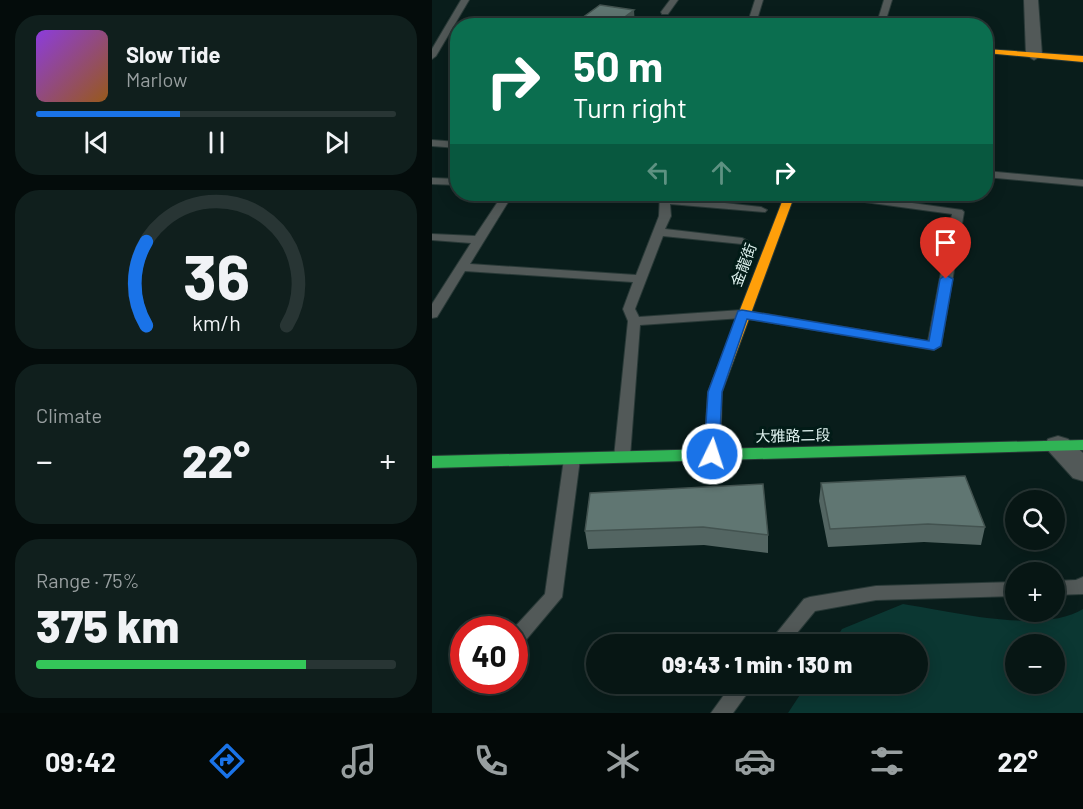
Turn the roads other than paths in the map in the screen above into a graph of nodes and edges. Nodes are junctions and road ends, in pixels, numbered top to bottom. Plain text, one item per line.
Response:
1 (465, 0) edge
2 (674, 0) edge
3 (759, 0) edge
4 (888, 0) edge
5 (1031, 0) edge
6 (665, 12) dead end
7 (458, 18) edge
8 (753, 18) edge
9 (882, 18) edge
10 (450, 32) edge
11 (993, 52) edge
12 (1034, 55) junction
13 (432, 56) edge
14 (1083, 59) edge
15 (432, 143) edge
16 (450, 144) edge
17 (993, 175) edge
18 (432, 181) edge
19 (450, 182) edge
20 (1083, 183) edge
21 (503, 201) edge
22 (666, 201) edge
23 (695, 201) edge
24 (786, 201) edge
25 (879, 201) edge
26 (761, 210) dead end
27 (658, 232) junction
28 (432, 237) edge
29 (478, 240) junction
30 (742, 241) dead end
31 (461, 267) junction
32 (640, 279) junction
33 (432, 314) edge
34 (742, 314) junction
35 (634, 321) junction
36 (1071, 445) edge
37 (712, 454) junction
38 (622, 457) junction
39 (572, 459) junction
40 (432, 462) edge
41 (1083, 470) edge
42 (1083, 584) edge
43 (1065, 588) edge
44 (1005, 589) edge
45 (528, 625) edge
46 (785, 634) edge
47 (736, 694) edge
48 (721, 713) edge

1 - 7 lane
2 - 6 lane
3 - 8 lane
4 - 9 lane
5 - 12 street
10 - 13 lane
11 - 12 street
12 - 14 street
15 - 16 lane
17 - 20 lane
18 - 19 lane
21 - 29 lane
22 - 27 lane
23 - 26 lane
24 - 34 street, 金龍街
25 - 34 lane
27 - 30 lane
27 - 32 lane
28 - 29 lane
29 - 31 lane
31 - 32 lane
31 - 33 lane
32 - 35 lane
34 - 35 lane
34 - 37 street, 金龍街
35 - 38 lane
36 - 37 street, 大雅路二段
36 - 41 street
37 - 38 street, 大雅路二段
38 - 39 street, 大雅路二段
39 - 40 street, 大雅路二段
39 - 45 lane
42 - 43 lane
44 - 46 lane
47 - 48 lane

